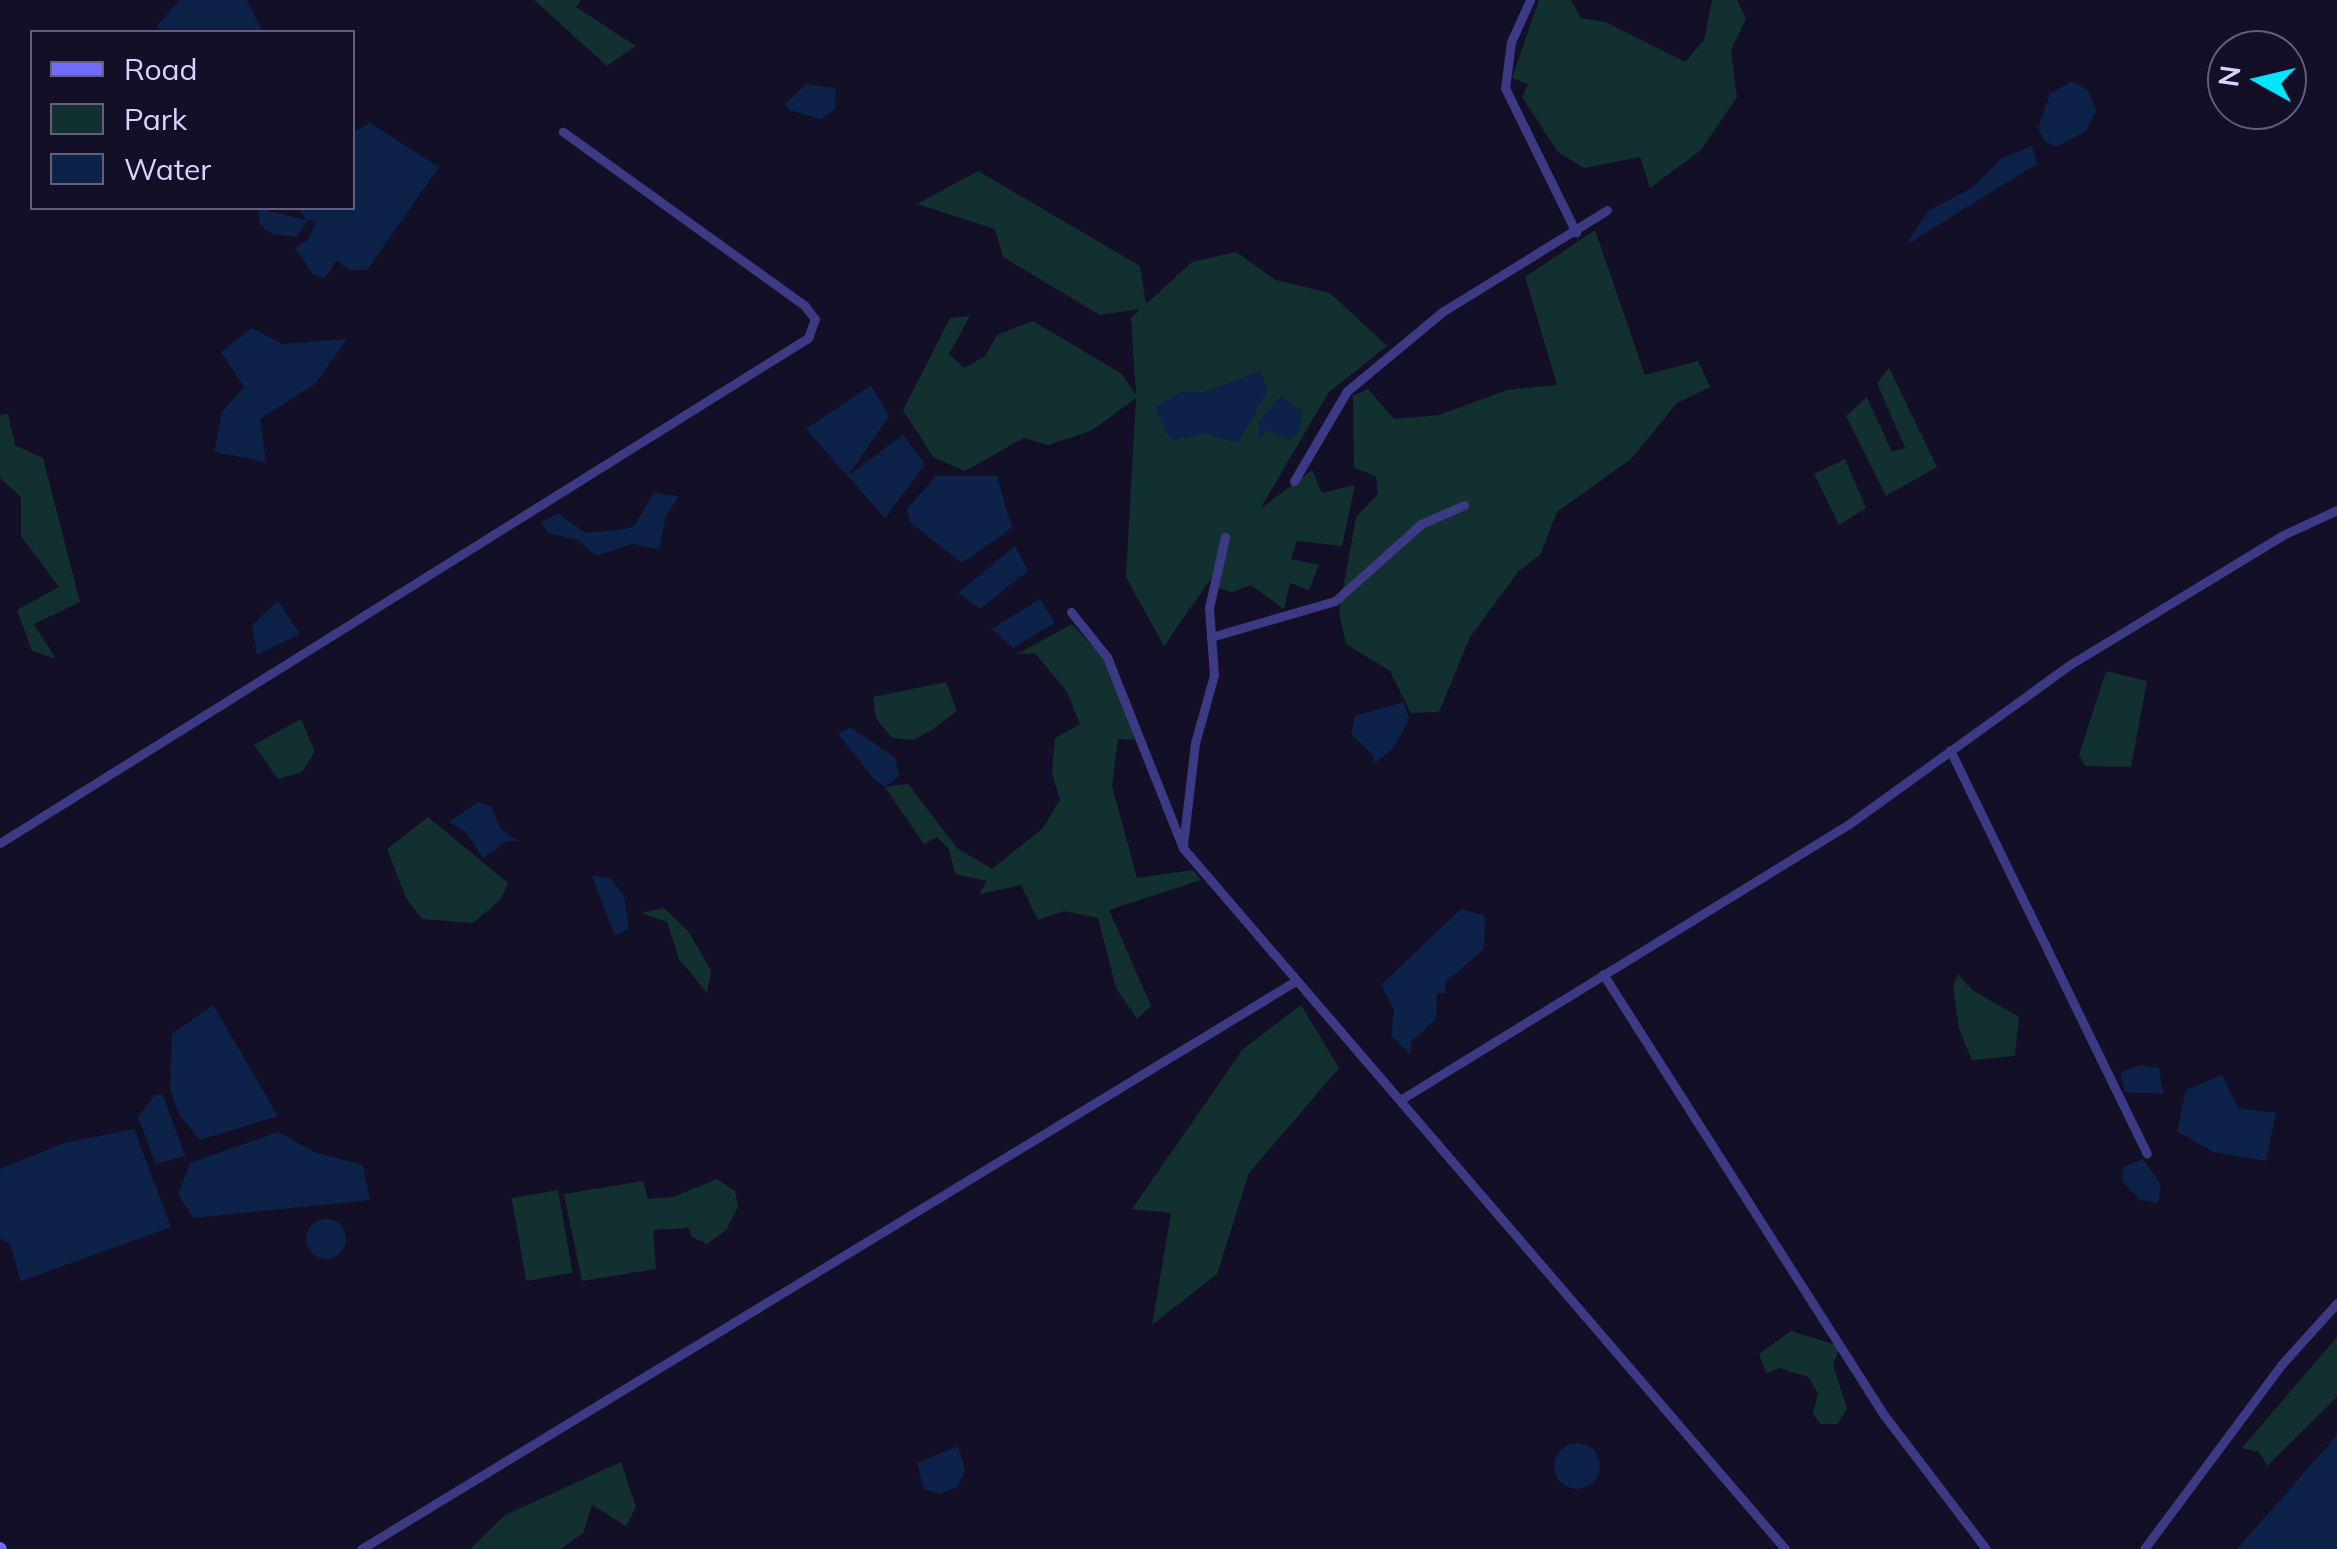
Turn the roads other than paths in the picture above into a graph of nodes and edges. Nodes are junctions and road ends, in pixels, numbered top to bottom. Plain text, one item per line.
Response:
1 (1530, 0) edge
2 (562, 132) dead end
3 (1607, 210) dead end
4 (1576, 232) junction
5 (1294, 481) dead end
6 (1464, 505) dead end
7 (2337, 510) edge
8 (1225, 537) dead end
9 (1071, 612) dead end
10 (1212, 638) junction
11 (1950, 750) junction
12 (0, 843) edge
13 (1183, 848) junction
14 (1603, 974) junction
15 (1294, 982) junction
16 (1400, 1100) junction
17 (2147, 1154) dead end
18 (2337, 1303) edge
19 (361, 1549) edge
20 (1785, 1549) edge
21 (1986, 1549) edge
22 (2144, 1549) edge

1 - 4 street
2 - 12 street
3 - 4 street
4 - 5 street
6 - 10 street
7 - 11 street
8 - 10 street
9 - 13 street
10 - 13 street
11 - 14 street
11 - 17 street
13 - 15 street
14 - 16 street
14 - 21 street
15 - 16 street
15 - 19 street
16 - 20 street
18 - 22 street

